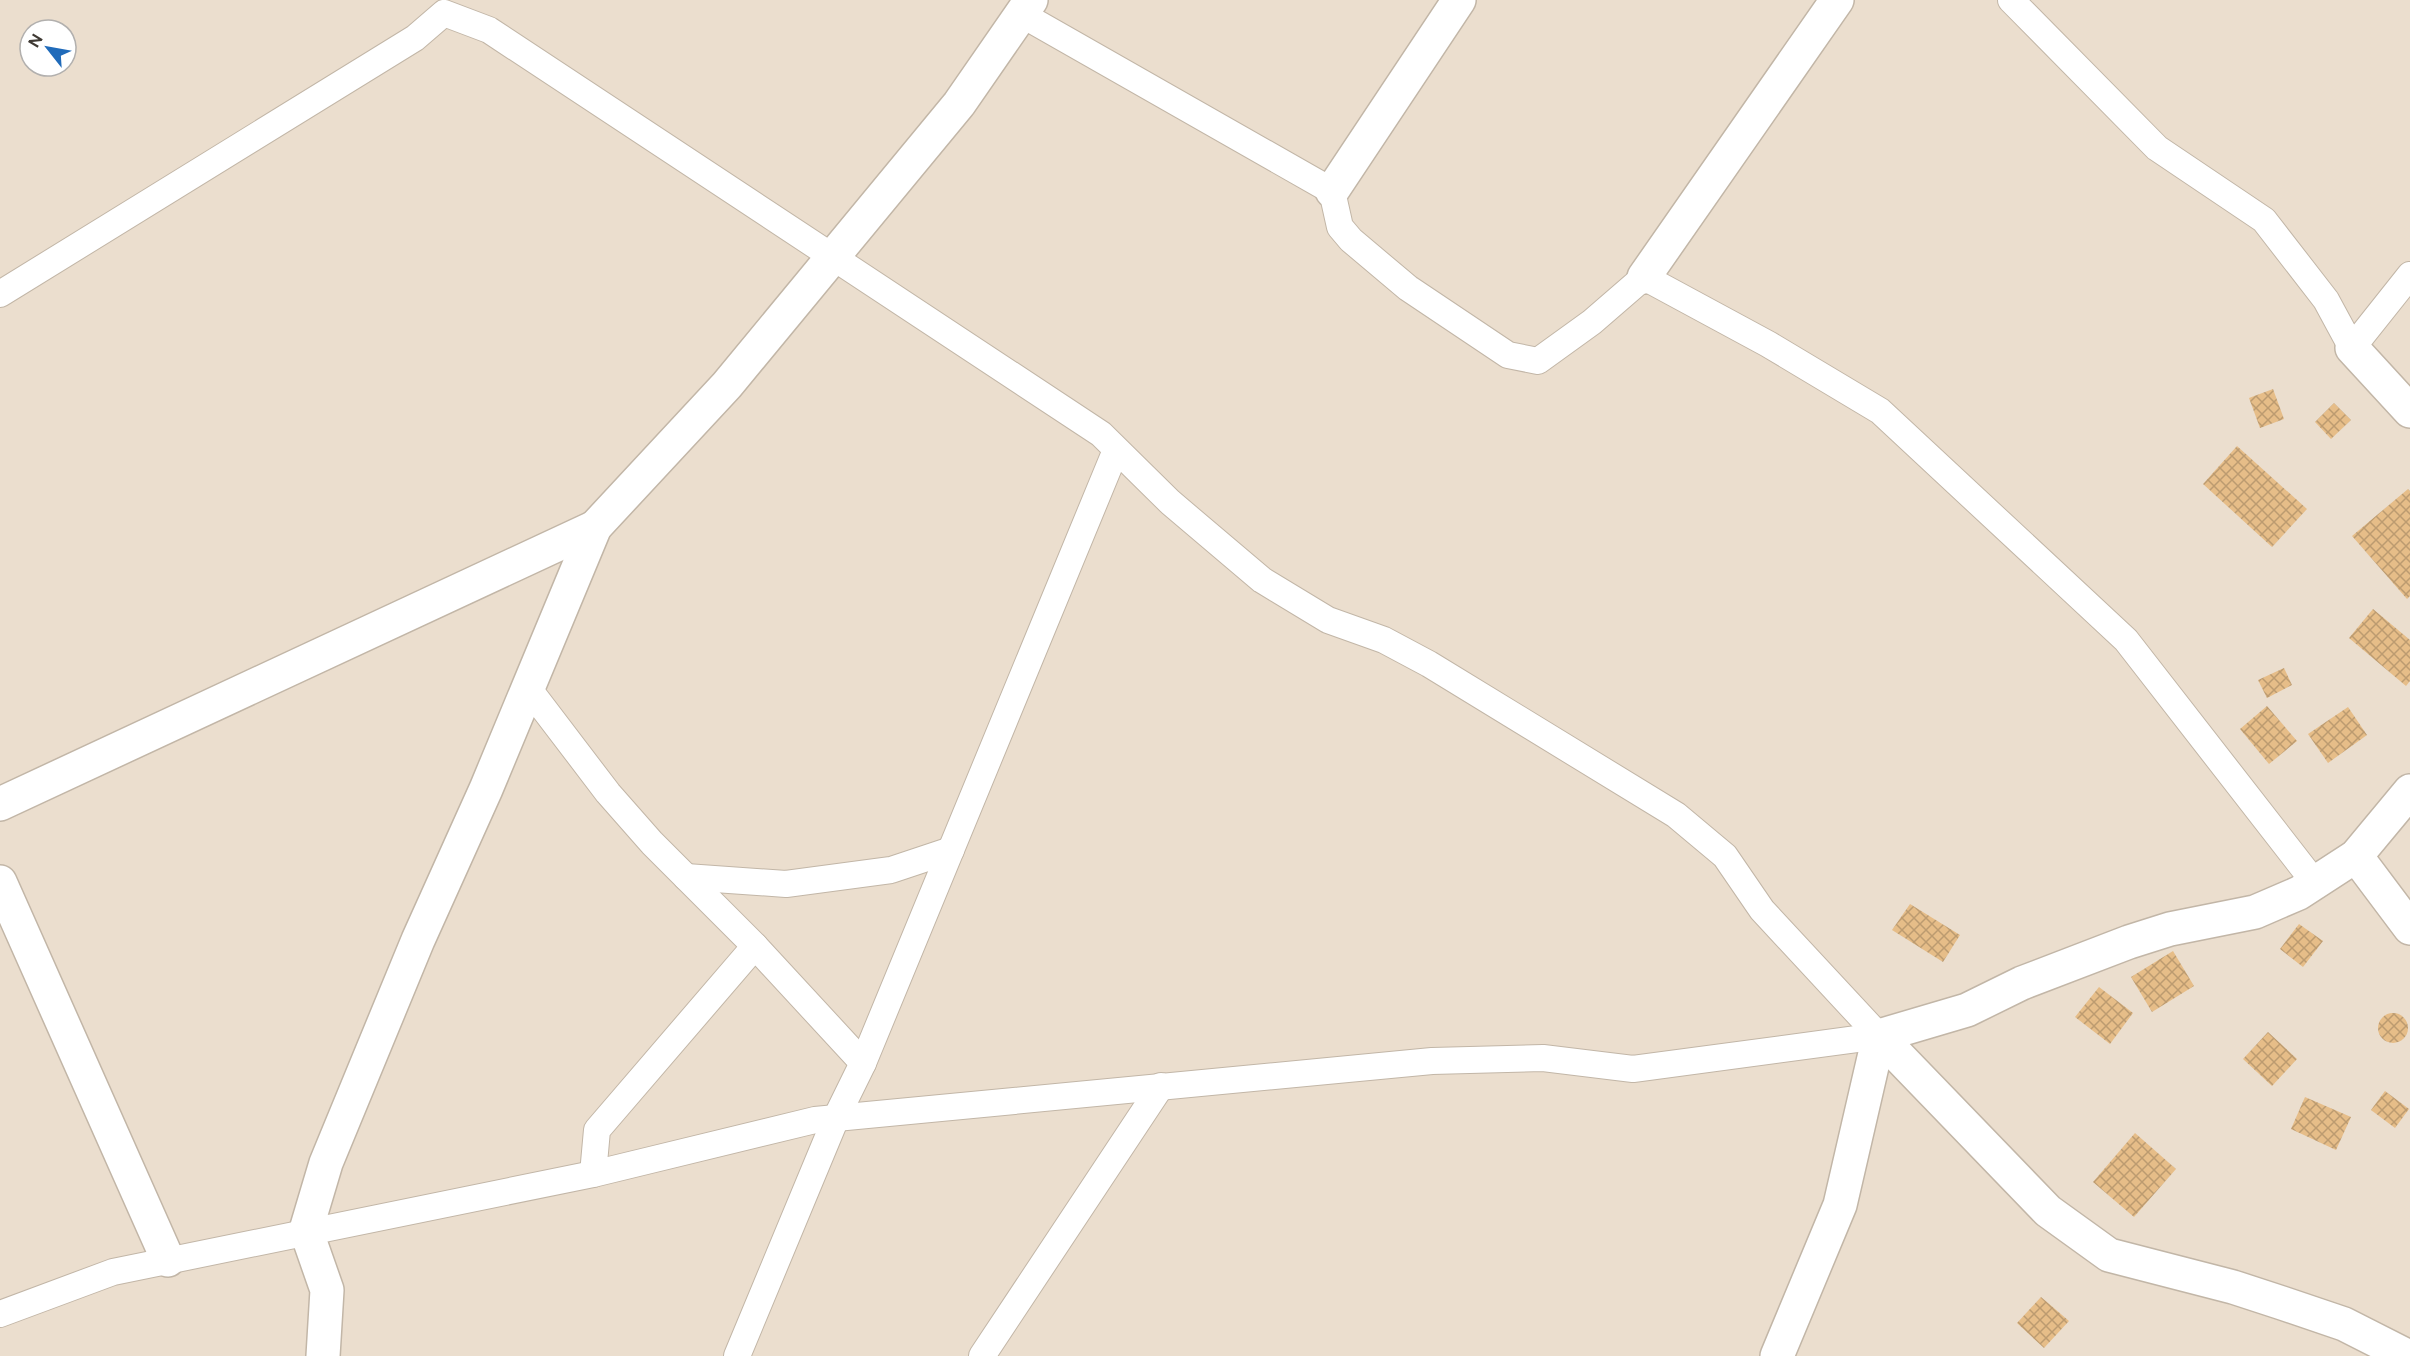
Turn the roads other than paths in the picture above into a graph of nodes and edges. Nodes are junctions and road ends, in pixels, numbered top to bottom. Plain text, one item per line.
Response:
1 (1459, 0) edge
2 (1837, 0) edge
3 (2011, 0) edge
4 (441, 4) edge
5 (1026, 7) edge
6 (1332, 191) junction
7 (833, 257) junction
8 (2410, 274) edge
9 (1644, 277) junction
10 (0, 294) edge
11 (2352, 348) junction
12 (2410, 411) edge
13 (1116, 450) junction
14 (595, 527) junction
15 (528, 688) junction
16 (2410, 791) edge
17 (0, 804) edge
18 (951, 850) junction
19 (2356, 856) junction
20 (686, 877) junction
21 (0, 882) edge
22 (2315, 883) junction
23 (2410, 928) edge
24 (755, 946) junction
25 (1880, 1036) junction
26 (863, 1063) junction
27 (1161, 1086) junction
28 (837, 1118) junction
29 (593, 1174) junction
30 (306, 1230) junction
31 (168, 1260) junction
32 (0, 1314) edge
33 (323, 1356) edge
34 (737, 1356) edge
35 (982, 1356) edge
36 (1777, 1356) edge
37 (2407, 1356) edge

1 - 6 street
2 - 9 street
3 - 11 lane
4 - 7 lane
4 - 10 lane
5 - 6 lane
5 - 7 street
6 - 9 lane
7 - 13 lane
7 - 14 street
8 - 11 lane
9 - 22 lane
11 - 12 street
13 - 18 lane
13 - 25 lane
14 - 15 street
14 - 17 street
15 - 20 lane
15 - 30 street
16 - 19 street
18 - 20 lane
18 - 26 lane
19 - 22 street
19 - 23 street
20 - 24 lane
21 - 31 street
22 - 25 street
24 - 26 lane
24 - 29 lane
25 - 27 lane
25 - 36 street
25 - 37 street
26 - 28 lane
27 - 28 lane
27 - 35 lane
28 - 29 lane
28 - 34 lane
29 - 30 lane
30 - 31 lane
30 - 33 street
31 - 32 lane

